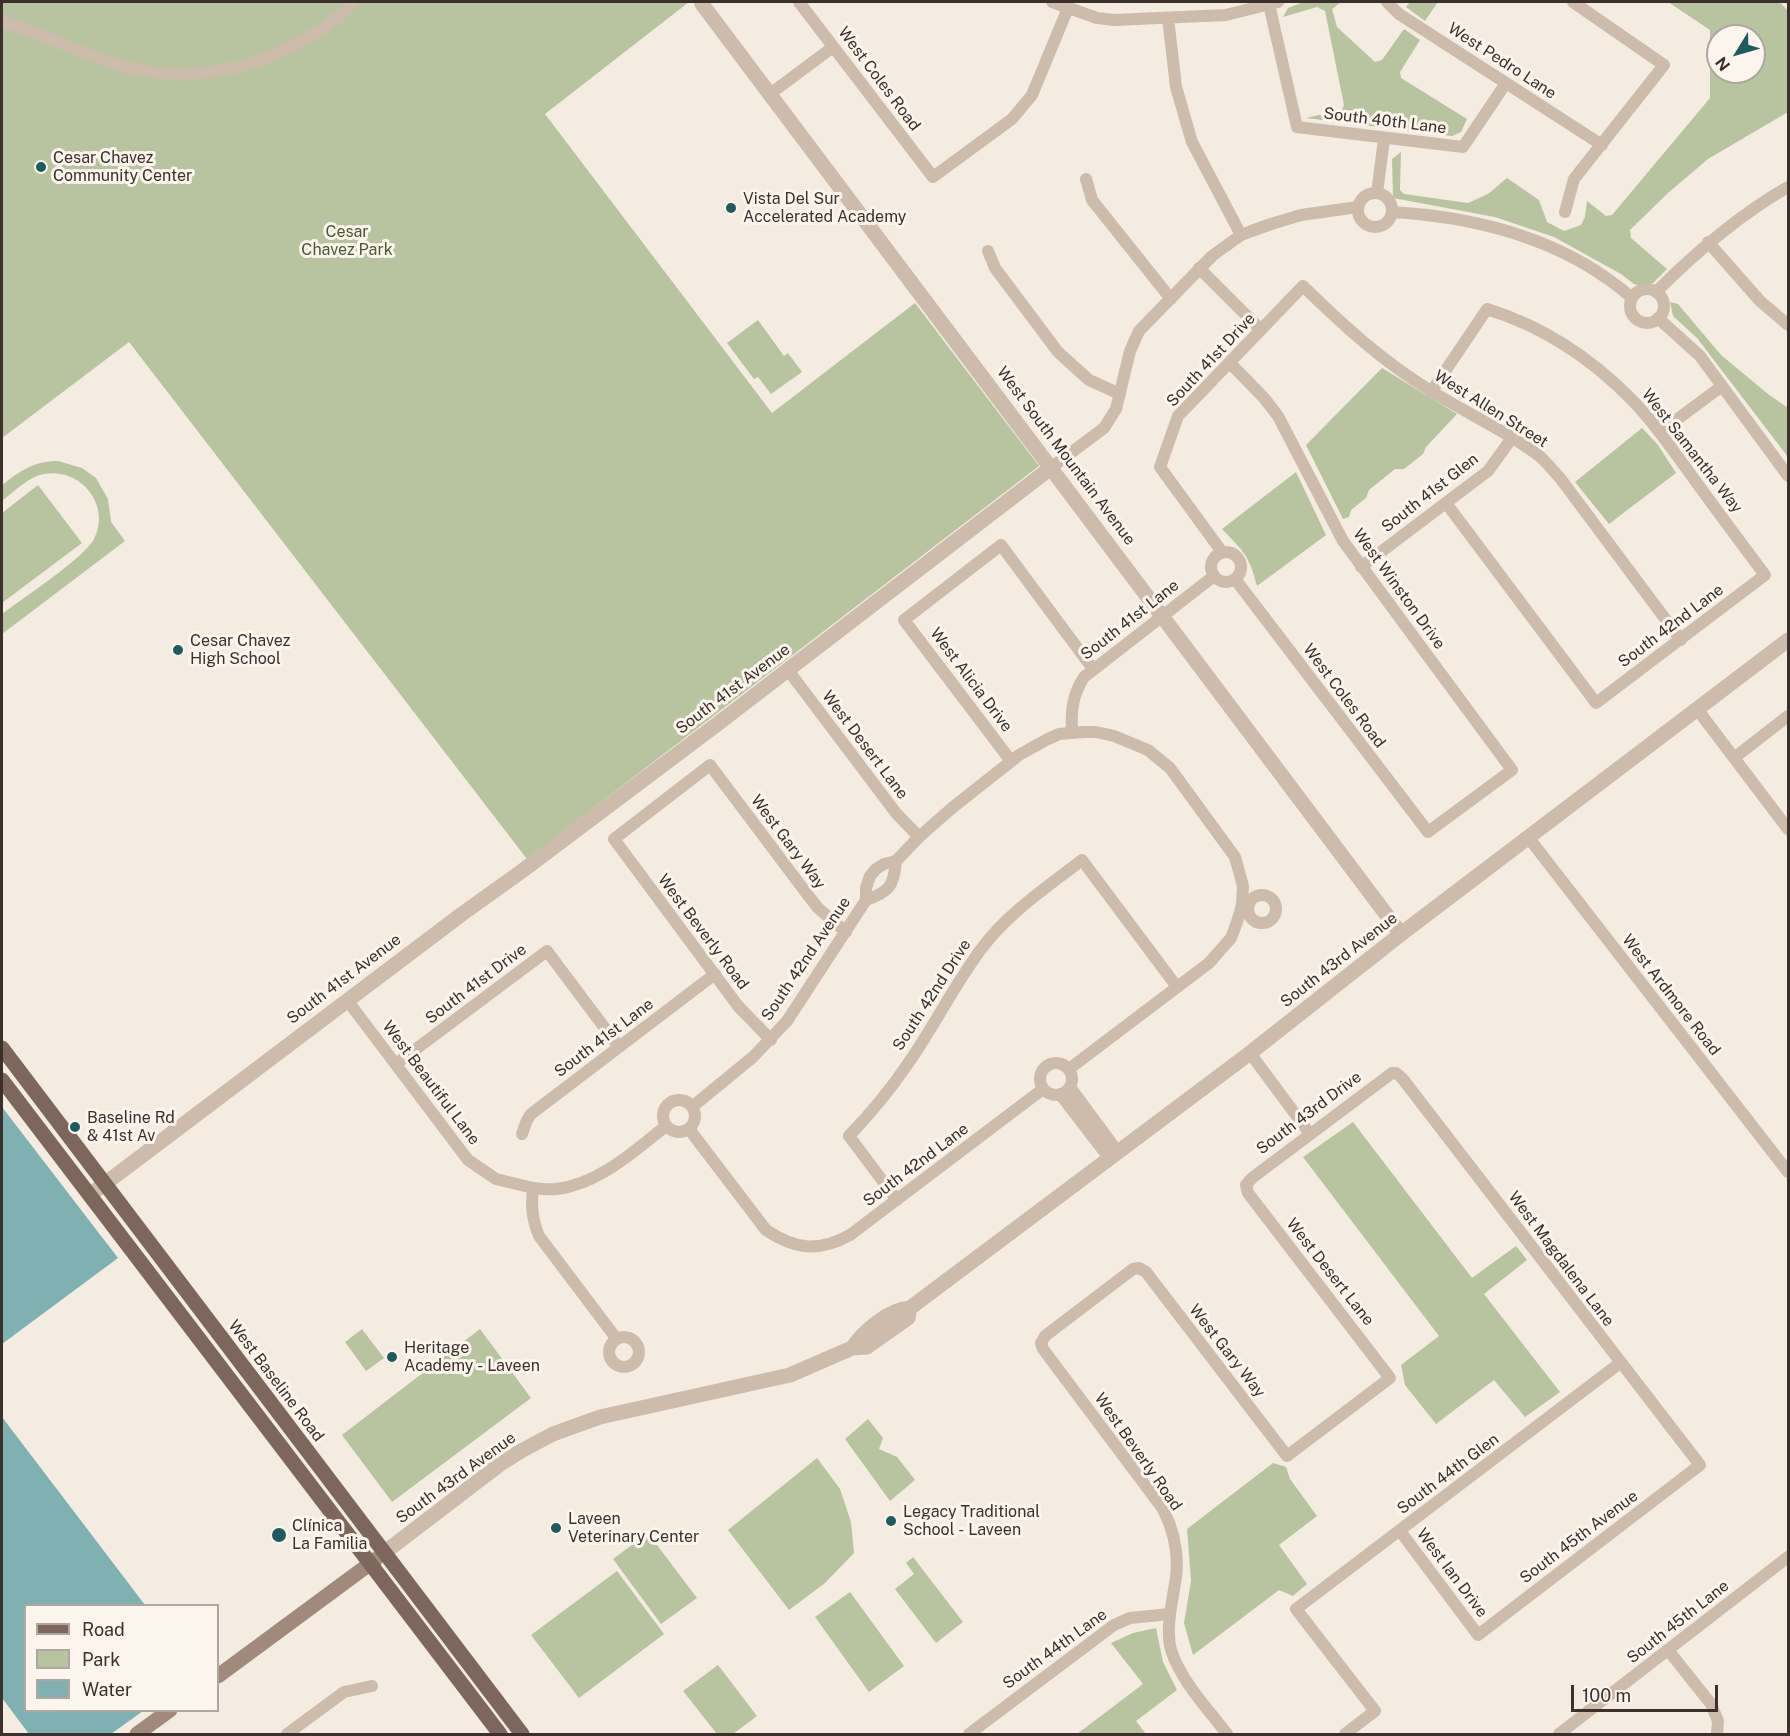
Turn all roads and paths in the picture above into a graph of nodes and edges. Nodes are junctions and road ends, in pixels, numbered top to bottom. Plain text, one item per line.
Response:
1 (353, 2) edge
2 (799, 2) edge
3 (1052, 2) edge
4 (1387, 2) edge
5 (1573, 2) edge
6 (700, 3) edge
7 (1274, 3) edge
8 (1068, 8) junction
9 (1168, 18) junction
10 (2, 22) edge
11 (833, 47) junction
12 (1506, 83) junction
13 (770, 94) junction
14 (1384, 139) junction
15 (1602, 145) junction
16 (1086, 179) dead end
17 (1788, 187) edge
18 (1377, 193) junction
19 (1358, 207) junction
20 (1392, 212) junction
21 (1565, 212) dead end
22 (1241, 235) junction
23 (1708, 242) junction
24 (988, 251) dead end
25 (1199, 268) junction
26 (1303, 286) joint
27 (1656, 292) junction
28 (1632, 297) junction
29 (1171, 298) junction
30 (1659, 318) junction
31 (1788, 325) edge
32 (1261, 330) junction
33 (1230, 363) junction
34 (1722, 386) junction
35 (1431, 392) junction
36 (1120, 394) junction
37 (1660, 432) junction
38 (1512, 438) junction
39 (1052, 468) junction
40 (1788, 476) edge
41 (1446, 503) junction
42 (1222, 552) junction
43 (1361, 567) junction
44 (1765, 575) joint
45 (1214, 576) junction
46 (1235, 579) junction
47 (1163, 614) junction
48 (1681, 640) junction
49 (1788, 640) edge
50 (1093, 669) junction
51 (788, 670) junction
52 (1697, 709) junction
53 (1788, 716) edge
54 (1072, 733) junction
55 (1734, 758) junction
56 (1011, 761) junction
57 (710, 765) joint
58 (1788, 829) edge
59 (1428, 832) joint
60 (918, 837) junction
61 (1528, 837) junction
62 (896, 861) junction
63 (866, 900) junction
64 (846, 932) junction
65 (1401, 934) junction
66 (715, 974) junction
67 (1178, 987) junction
68 (347, 1000) junction
69 (771, 1040) junction
70 (619, 1047) junction
71 (2, 1048) edge
72 (1250, 1053) junction
73 (396, 1065) junction
74 (1069, 1069) junction
75 (1396, 1073) joint
76 (2, 1080) edge
77 (1043, 1089) junction
78 (1065, 1091) junction
79 (692, 1107) junction
80 (666, 1126) junction
81 (689, 1129) junction
82 (522, 1134) dead end
83 (1310, 1134) junction
84 (1114, 1156) junction
85 (1788, 1172) edge
86 (104, 1184) junction
87 (1246, 1185) joint
88 (533, 1188) junction
89 (90, 1195) junction
90 (897, 1200) junction
91 (1139, 1268) joint
92 (616, 1338) dead end
93 (1620, 1363) junction
94 (1287, 1456) joint
95 (1700, 1466) joint
96 (1400, 1532) junction
97 (376, 1559) junction
98 (1786, 1563) edge
99 (1170, 1614) junction
100 (1478, 1635) joint
101 (1668, 1650) junction
102 (219, 1675) edge
103 (372, 1686) dead end
104 (167, 1712) edge
105 (137, 1734) edge
106 (287, 1734) edge
107 (500, 1734) edge
108 (522, 1734) edge
109 (969, 1734) edge
110 (1227, 1734) edge
111 (1345, 1734) edge
112 (1559, 1734) edge
113 (1717, 1734) edge

1 - 10 street
2 - 11 street, West Coles Road
3 - 8 street
4 - 12 street, West Pedro Lane
5 - 15 street
6 - 13 street, West South Mountain Avenue
7 - 9 street
7 - 14 street, South 40th Lane
8 - 9 street
8 - 11 street, West Coles Road
9 - 22 street
11 - 13 street
12 - 14 street, South 40th Lane
12 - 15 street, West Pedro Lane
13 - 39 street, West South Mountain Avenue
14 - 18 street
15 - 21 street
16 - 29 street
17 - 23 street
18 - 19 street
18 - 20 street
19 - 20 street
19 - 22 street, South 41st Avenue
20 - 28 street
22 - 25 street, South 41st Avenue
23 - 27 street
23 - 31 street
24 - 36 street
25 - 29 street, South 41st Avenue
25 - 32 street
26 - 32 street, South 41st Drive
26 - 35 street, West Allen Street
27 - 28 street
27 - 30 street
28 - 30 street
29 - 36 street, South 41st Avenue
30 - 34 street
32 - 33 street, South 41st Drive
33 - 42 street, South 41st Drive
33 - 43 street, West Winston Drive
34 - 37 street
34 - 40 street
35 - 37 street, West Samantha Way
35 - 38 street, West Allen Street
36 - 39 street, South 41st Avenue
37 - 44 street, West Samantha Way
38 - 41 street, South 41st Glen
38 - 48 street, West Allen Street
39 - 47 street, West South Mountain Avenue
39 - 51 street, South 41st Avenue
41 - 43 street, South 41st Glen
41 - 48 street, South 42nd Lane
42 - 45 street
42 - 46 street
43 - 59 street, West Winston Drive
44 - 48 street, South 42nd Lane
45 - 46 street
45 - 47 street, South 41st Lane
46 - 59 street, West Coles Road
47 - 50 street, South 41st Lane
47 - 65 street, West South Mountain Avenue
49 - 52 street, South 43rd Avenue
50 - 54 street, South 41st Lane
50 - 56 street, West Alicia Drive
51 - 60 street, West Desert Lane
51 - 68 street, South 41st Avenue
52 - 55 street
52 - 61 street, South 43rd Avenue
53 - 55 street
54 - 56 street, South 42nd Avenue
54 - 67 street
55 - 58 street
56 - 60 street, South 42nd Avenue
57 - 64 street, West Gary Way
57 - 66 street, West Beverly Road
60 - 62 street, South 42nd Avenue
61 - 65 street, South 43rd Avenue
61 - 85 street, West Ardmore Road
62 - 63 street, South 42nd Avenue
62 - 63 street, South 42nd Avenue
63 - 64 street, South 42nd Avenue
64 - 69 street, South 42nd Avenue
65 - 72 street, South 43rd Avenue
66 - 69 street, West Beverly Road
66 - 70 street, South 41st Lane
67 - 74 street
67 - 90 street, South 42nd Drive
68 - 73 street, West Beautiful Lane
68 - 86 street, South 41st Avenue
69 - 79 street, South 42nd Avenue
70 - 73 street, South 41st Drive
70 - 82 street, South 41st Lane
71 - 86 main road, West Baseline Road
72 - 83 street
72 - 84 street, South 43rd Avenue
73 - 88 street, West Beautiful Lane
74 - 77 street
74 - 78 street
75 - 83 street, South 43rd Drive
75 - 93 street, West Magdalena Lane
76 - 89 main road, West Baseline Road
77 - 78 street
77 - 90 street, South 42nd Lane
78 - 84 street
79 - 80 street
79 - 81 street
80 - 81 street
80 - 88 street
81 - 90 street, South 42nd Lane
83 - 87 street, South 43rd Drive
84 - 97 street, South 43rd Avenue
86 - 89 street, South 41st Avenue
86 - 97 main road, West Baseline Road
87 - 94 street, West Desert Lane
88 - 92 street
89 - 97 main road, West Baseline Road
91 - 94 street, West Gary Way
91 - 99 street, West Beverly Road
93 - 95 street, West Magdalena Lane
93 - 96 street, South 44th Glen
95 - 100 street, South 45th Avenue
96 - 100 street, West Ian Drive
96 - 111 street, South 44th Glen
97 - 102 main road, South 43rd Avenue
97 - 107 main road, West Baseline Road
97 - 108 main road, West Baseline Road
98 - 101 street, South 45th Lane
99 - 109 street, South 44th Lane
99 - 110 street, West Beverly Road
101 - 112 street, South 45th Lane
101 - 113 street
103 - 106 street
104 - 105 main road

